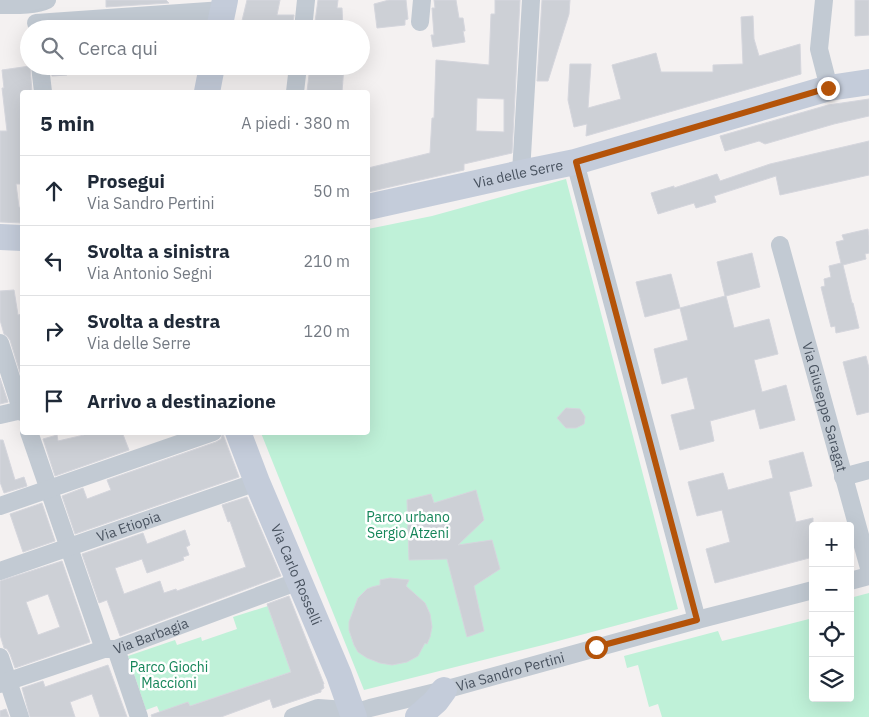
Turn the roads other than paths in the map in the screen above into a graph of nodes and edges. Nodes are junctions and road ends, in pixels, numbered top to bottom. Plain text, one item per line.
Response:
1 (306, 0) edge
2 (422, 0) edge
3 (532, 0) edge
4 (824, 0) edge
5 (41, 2) edge
6 (0, 6) edge
7 (222, 13) edge
8 (37, 20) edge
9 (122, 20) edge
10 (304, 20) edge
11 (420, 22) dead end
12 (41, 75) edge
13 (210, 75) edge
14 (297, 75) edge
15 (869, 82) edge
16 (828, 88) junction
17 (43, 90) edge
18 (207, 90) edge
19 (296, 90) edge
20 (576, 162) junction
21 (520, 173) junction
22 (370, 207) edge
23 (0, 237) edge
24 (20, 238) edge
25 (780, 245) dead end
26 (0, 343) edge
27 (20, 405) edge
28 (20, 411) edge
29 (0, 415) edge
30 (30, 435) edge
31 (204, 435) edge
32 (239, 435) edge
33 (869, 470) edge
34 (843, 477) junction
35 (257, 482) junction
36 (48, 489) junction
37 (0, 506) edge
38 (69, 548) junction
39 (869, 568) edge
40 (0, 571) edge
41 (869, 576) edge
42 (854, 580) edge
43 (299, 581) junction
44 (809, 591) edge
45 (697, 620) junction
46 (110, 649) junction
47 (0, 657) edge
48 (4, 682) edge
49 (444, 690) junction
50 (346, 715) edge
51 (20, 717) edge
52 (139, 717) edge
53 (293, 717) edge
54 (418, 717) edge

1 - 10 street
2 - 11 street
3 - 21 street
4 - 16 street
5 - 6 street
5 - 8 street
7 - 9 street
12 - 17 street
13 - 18 street
14 - 19 street
15 - 16 street, Via delle Serre
16 - 20 street, Via delle Serre
20 - 21 street, Via delle Serre
20 - 45 street
21 - 22 street, Via delle Serre
23 - 24 street
25 - 34 street, Via Giuseppe Saragat
26 - 27 street
28 - 29 street
30 - 36 street
31 - 36 street
32 - 35 street, Via Carlo Rosselli
33 - 34 street
34 - 39 street, Via Giuseppe Saragat
35 - 38 street, Via Etiopia
35 - 43 street, Via Carlo Rosselli
36 - 37 street
36 - 38 street
38 - 40 street, Via Etiopia
38 - 46 street
41 - 42 street
43 - 46 street, Via Barbagia
43 - 50 street, Via Carlo Rosselli
44 - 45 street, Via Sandro Pertini
45 - 49 street, Via Sandro Pertini
46 - 48 street, Via Barbagia
46 - 52 street
47 - 48 street
48 - 51 street
49 - 50 street, Via Sandro Pertini
49 - 54 street
50 - 53 street, Via Sandro Pertini

